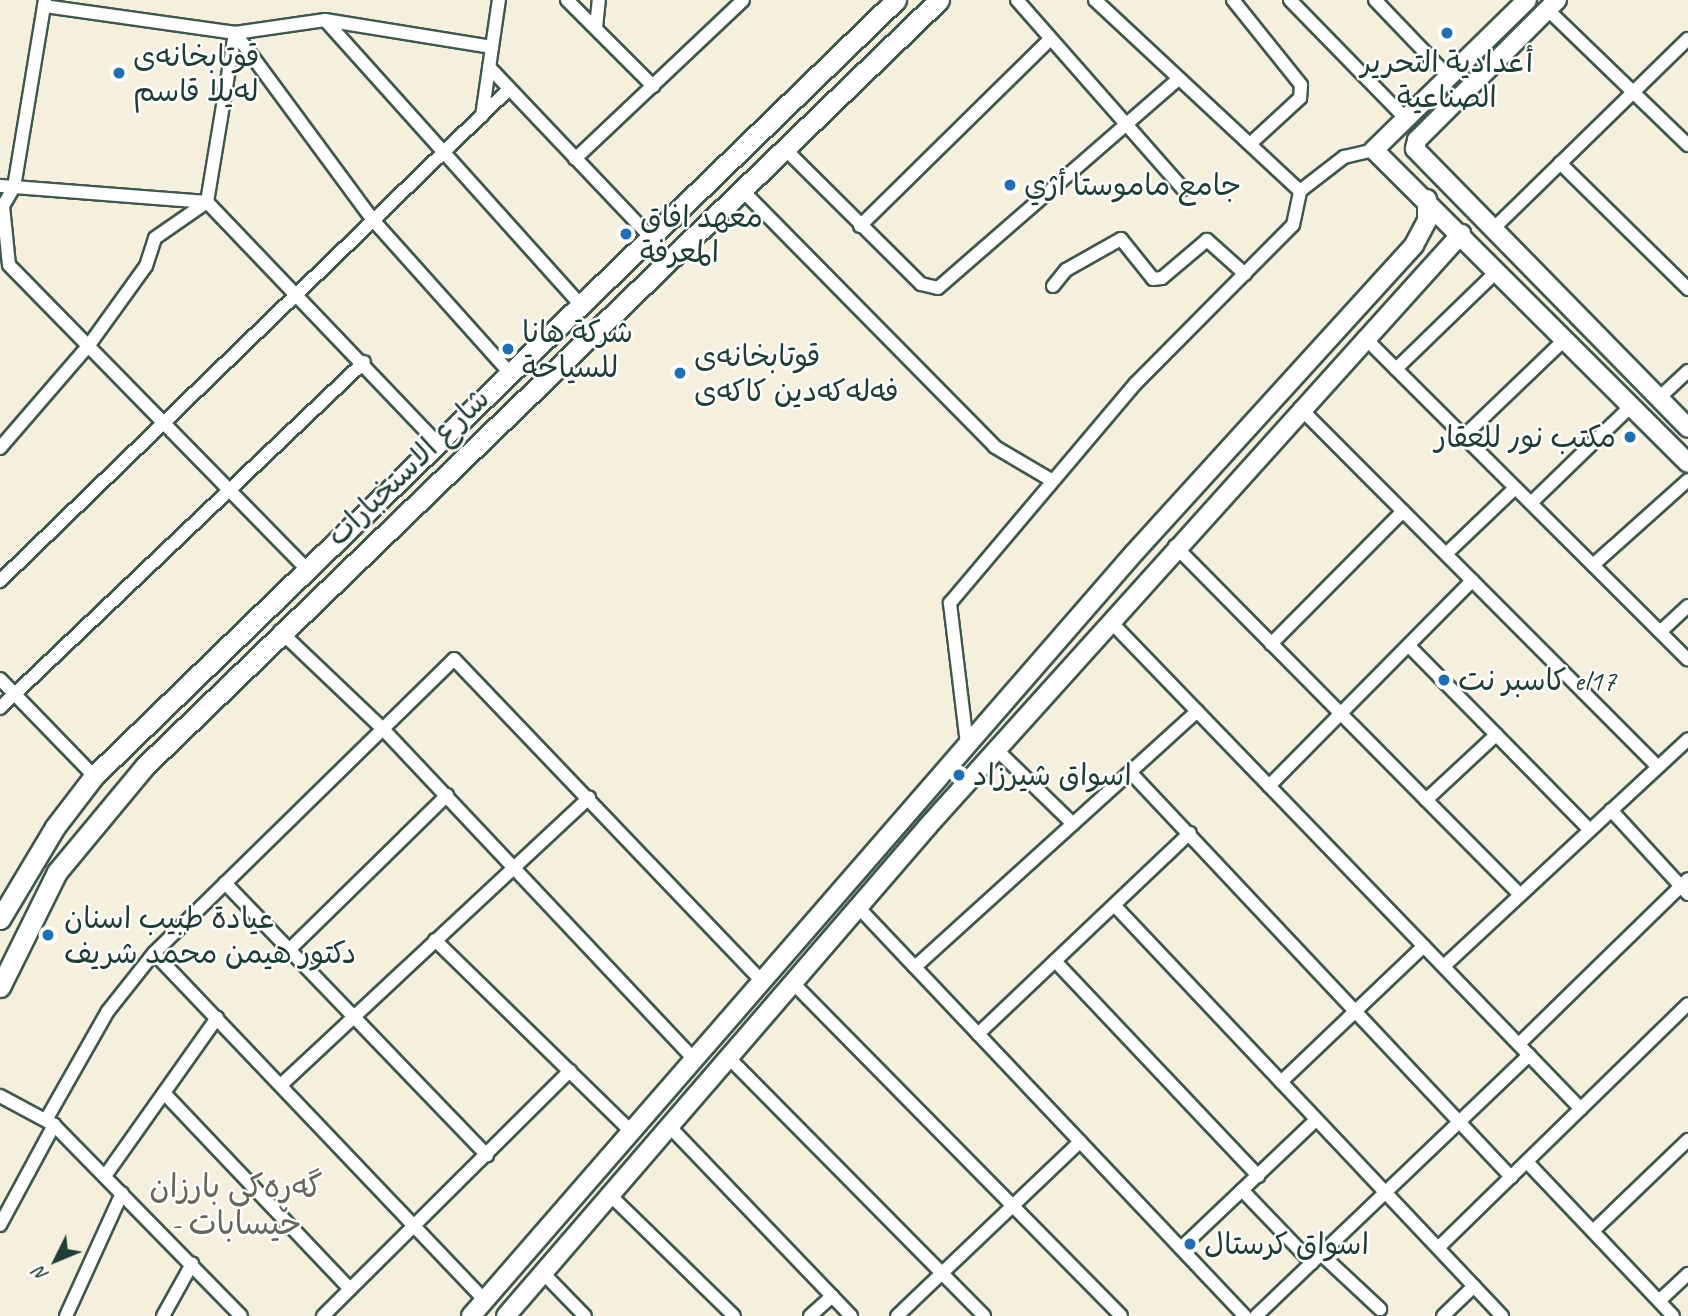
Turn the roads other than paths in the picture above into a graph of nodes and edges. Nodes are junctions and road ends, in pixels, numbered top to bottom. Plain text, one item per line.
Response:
1 (499, 0) edge
2 (568, 0) edge
3 (743, 0) edge
4 (896, 0) edge
5 (939, 0) edge
6 (1017, 0) edge
7 (1095, 0) edge
8 (1233, 0) edge
9 (1290, 0) edge
10 (1375, 0) edge
11 (1527, 0) edge
12 (44, 3) edge
13 (602, 3) edge
14 (1552, 5) edge
15 (1508, 18) junction
16 (326, 20) junction
17 (596, 27) junction
18 (235, 33) junction
19 (1525, 35) junction
20 (1050, 39) junction
21 (1688, 39) edge
22 (492, 47) junction
23 (489, 67) junction
24 (1448, 76) junction
25 (1176, 81) junction
26 (653, 86) junction
27 (508, 90) junction
28 (1631, 93) junction
29 (794, 98) junction
30 (482, 117) junction
31 (815, 118) junction
32 (1405, 118) junction
33 (1123, 124) junction
34 (1251, 143) junction
35 (1688, 145) edge
36 (785, 149) junction
37 (1374, 150) junction
38 (441, 155) junction
39 (575, 159) junction
40 (1560, 163) junction
41 (0, 186) edge
42 (14, 187) junction
43 (1183, 188) dead end
44 (741, 189) junction
45 (1300, 191) junction
46 (1427, 200) junction
47 (207, 202) junction
48 (373, 220) junction
49 (860, 226) junction
50 (1492, 230) junction
51 (1461, 234) junction
52 (651, 239) junction
53 (1408, 251) junction
54 (1428, 269) junction
55 (1497, 271) junction
56 (1245, 274) junction
57 (1053, 286) dead end
58 (1688, 289) edge
59 (299, 293) junction
60 (580, 304) junction
61 (1364, 337) junction
62 (1565, 339) junction
63 (89, 345) junction
64 (364, 362) junction
65 (1396, 369) junction
66 (1688, 371) edge
67 (509, 372) junction
68 (1659, 398) junction
69 (1631, 405) junction
70 (1300, 408) junction
71 (167, 424) junction
72 (1688, 428) edge
73 (1464, 436) junction
74 (436, 442) junction
75 (0, 448) edge
76 (1688, 463) edge
77 (1051, 480) junction
78 (1688, 481) edge
79 (1515, 488) junction
80 (230, 493) junction
81 (1531, 503) junction
82 (1403, 511) junction
83 (1175, 546) junction
84 (1446, 554) junction
85 (1593, 565) junction
86 (306, 568) junction
87 (0, 581) edge
88 (1472, 581) junction
89 (1688, 606) edge
90 (1110, 621) junction
91 (280, 631) junction
92 (1660, 632) junction
93 (1272, 644) junction
94 (1410, 648) junction
95 (1688, 660) edge
96 (0, 679) edge
97 (14, 693) junction
98 (0, 708) edge
99 (1197, 711) junction
100 (1342, 715) junction
101 (382, 728) junction
102 (1496, 735) junction
103 (1688, 739) edge
104 (967, 744) junction
105 (996, 750) junction
106 (1658, 767) junction
107 (1131, 773) junction
108 (94, 776) junction
109 (1269, 786) junction
110 (447, 795) junction
111 (589, 798) junction
112 (1426, 800) junction
113 (910, 809) junction
114 (1611, 810) junction
115 (1073, 824) junction
116 (928, 826) junction
117 (1590, 830) junction
118 (1190, 833) junction
119 (515, 865) junction
120 (225, 883) junction
121 (1686, 886) edge
122 (1520, 895) junction
123 (1115, 906) junction
124 (859, 908) junction
125 (3, 914) edge
126 (28, 921) junction
127 (435, 940) junction
128 (1424, 946) junction
129 (290, 949) junction
130 (155, 954) junction
131 (1055, 961) junction
132 (1444, 966) junction
133 (915, 967) junction
134 (762, 981) junction
135 (793, 983) junction
136 (0, 987) edge
137 (1688, 1004) edge
138 (1355, 1011) junction
139 (356, 1016) junction
140 (217, 1018) junction
141 (978, 1034) junction
142 (1519, 1044) junction
143 (1529, 1055) junction
144 (728, 1057) junction
145 (694, 1058) junction
146 (570, 1072) junction
147 (1281, 1082) junction
148 (282, 1084) junction
149 (164, 1093) junction
150 (0, 1096) edge
151 (1581, 1109) junction
152 (1316, 1119) junction
153 (1459, 1122) junction
154 (50, 1123) junction
155 (669, 1126) junction
156 (631, 1131) junction
157 (1688, 1140) edge
158 (1080, 1142) junction
159 (486, 1155) junction
160 (1527, 1162) junction
161 (1258, 1175) junction
162 (105, 1176) junction
163 (1511, 1177) junction
164 (1242, 1190) junction
165 (1385, 1192) junction
166 (122, 1194) junction
167 (610, 1195) junction
168 (1015, 1203) junction
169 (0, 1225) edge
170 (415, 1225) junction
171 (1593, 1231) junction
172 (1181, 1248) junction
173 (1438, 1248) junction
174 (1316, 1258) junction
175 (192, 1264) junction
176 (941, 1272) junction
177 (544, 1273) junction
178 (1688, 1274) edge
179 (1474, 1286) junction
180 (350, 1289) junction
181 (832, 1296) junction
182 (485, 1300) junction
183 (1659, 1301) junction
184 (1380, 1308) dead end
185 (66, 1316) edge
186 (163, 1316) edge
187 (241, 1316) edge
188 (323, 1316) edge
189 (471, 1316) edge
190 (506, 1316) edge
191 (585, 1316) edge
192 (734, 1316) edge
193 (810, 1316) edge
194 (851, 1316) edge
195 (897, 1316) edge
196 (984, 1316) edge
197 (1121, 1316) edge
198 (1245, 1316) edge
199 (1256, 1316) edge
200 (1443, 1316) edge
201 (1502, 1316) edge
202 (1673, 1316) edge

1 - 22 street
2 - 17 street
3 - 26 street
4 - 29 main road, شارع الاستخبارات
5 - 31 main road, شارع الاستخبارات
6 - 20 street
7 - 25 street
8 - 34 street
9 - 32 street
10 - 24 street
11 - 15 street
12 - 18 street
12 - 42 street
13 - 17 street
14 - 19 street
14 - 28 street
15 - 19 street
15 - 24 street
16 - 18 street
16 - 22 street
16 - 38 street
17 - 26 street
18 - 47 street
18 - 48 street
19 - 50 street
20 - 33 street
20 - 49 street
21 - 28 street
22 - 23 street
23 - 27 street
23 - 30 street
24 - 32 street
25 - 33 street
25 - 34 street
26 - 39 street
27 - 30 street
27 - 39 street
28 - 35 street
28 - 40 street
29 - 31 main road
29 - 52 main road, شارع الاستخبارات
30 - 38 street
31 - 36 main road, شارع الاستخبارات
32 - 37 street
33 - 43 street
33 - 49 street
34 - 45 street
36 - 44 main road, شارع الاستخبارات
36 - 49 street
37 - 45 street
37 - 46 street
38 - 48 street
38 - 60 street
39 - 52 street
40 - 50 street
40 - 58 street
41 - 42 street
42 - 47 street
42 - 63 street
44 - 77 street
44 - 91 main road, شارع الاستخبارات
45 - 56 street
46 - 51 street
46 - 53 street
47 - 59 street
47 - 63 street
48 - 59 street
48 - 67 street
50 - 68 street
51 - 54 street
51 - 55 street
52 - 60 main road, شارع الاستخبارات
53 - 54 street
53 - 104 street
54 - 61 street
55 - 62 street
55 - 65 street
56 - 57 street
56 - 77 street
59 - 64 street
59 - 71 street
60 - 67 main road, شارع الاستخبارات
61 - 65 street
61 - 70 street
62 - 69 street
62 - 73 street
63 - 71 street
63 - 75 street
64 - 74 street
64 - 80 street
65 - 73 street
66 - 68 street
67 - 74 main road, شارع الاستخبارات
68 - 72 street
69 - 76 street
69 - 81 street
70 - 82 street
70 - 83 street
71 - 80 street
71 - 87 street
73 - 79 street
74 - 86 main road, شارع الاستخبارات
77 - 104 street
78 - 85 street
79 - 81 street
79 - 84 street
80 - 86 street
80 - 97 street
81 - 85 street
82 - 84 street
82 - 93 street
83 - 90 street
83 - 93 street
84 - 88 street
85 - 92 street
86 - 108 main road, شارع الاستخبارات
88 - 94 street
88 - 106 street
89 - 92 street
90 - 99 street
90 - 105 street
91 - 101 street
91 - 126 main road, شارع الاستخبارات
92 - 95 street
93 - 100 street
94 - 100 street
94 - 102 street
96 - 97 street
97 - 98 street
97 - 108 street
99 - 107 street
99 - 109 street
100 - 109 street
100 - 112 street
101 - 110 street
101 - 111 street
101 - 120 street
102 - 112 street
102 - 117 street
103 - 106 street
104 - 113 street
105 - 115 street
105 - 116 street
106 - 114 street
107 - 115 street
107 - 118 street
108 - 125 main road, شارع الاستخبارات
109 - 128 street
110 - 119 street
110 - 129 street
111 - 119 street
111 - 134 street
112 - 122 street
113 - 116 street
113 - 134 street
114 - 117 street
114 - 121 street
115 - 133 street
116 - 124 street
117 - 122 street
118 - 123 street
118 - 138 street
119 - 127 street
119 - 145 street
120 - 129 street
120 - 130 street
121 - 142 street
122 - 132 street
123 - 131 street
123 - 147 street
124 - 133 street
124 - 135 street
125 - 126 main road
126 - 136 main road, شارع الاستخبارات
127 - 139 street
127 - 146 street
128 - 132 street
128 - 138 street
129 - 139 street
130 - 140 street
130 - 154 street
131 - 141 street
131 - 161 street
132 - 142 street
133 - 141 street
134 - 145 street
135 - 144 street
135 - 168 street
137 - 151 street
138 - 147 street
138 - 153 street
139 - 148 street
139 - 159 street
140 - 148 street
140 - 149 street
141 - 158 street
142 - 143 street
143 - 151 street
143 - 153 street
144 - 155 street
144 - 176 street
145 - 156 street
146 - 156 street
146 - 159 street
147 - 152 street
148 - 170 street
149 - 162 street
149 - 180 street
150 - 154 street
151 - 160 street
152 - 161 street
152 - 165 street
153 - 163 street
153 - 165 street
154 - 162 street
154 - 169 street
155 - 167 street
155 - 181 street
156 - 182 street
157 - 171 street
158 - 168 street
158 - 172 street
159 - 170 street
160 - 163 street
160 - 171 street
161 - 164 street
162 - 166 street
163 - 173 street
164 - 172 street
164 - 174 street
165 - 173 street
165 - 174 street
166 - 175 street
166 - 185 street
167 - 177 street
167 - 192 street
168 - 176 street
168 - 197 street
170 - 180 street
170 - 182 street
171 - 183 street
172 - 198 street
173 - 179 street
174 - 184 street
174 - 199 street
175 - 186 street
175 - 187 street
176 - 195 street
176 - 196 street
177 - 190 street
177 - 191 street
178 - 183 street
179 - 200 street
179 - 201 street
180 - 188 street
181 - 193 street
181 - 194 street
182 - 189 street
183 - 202 street

